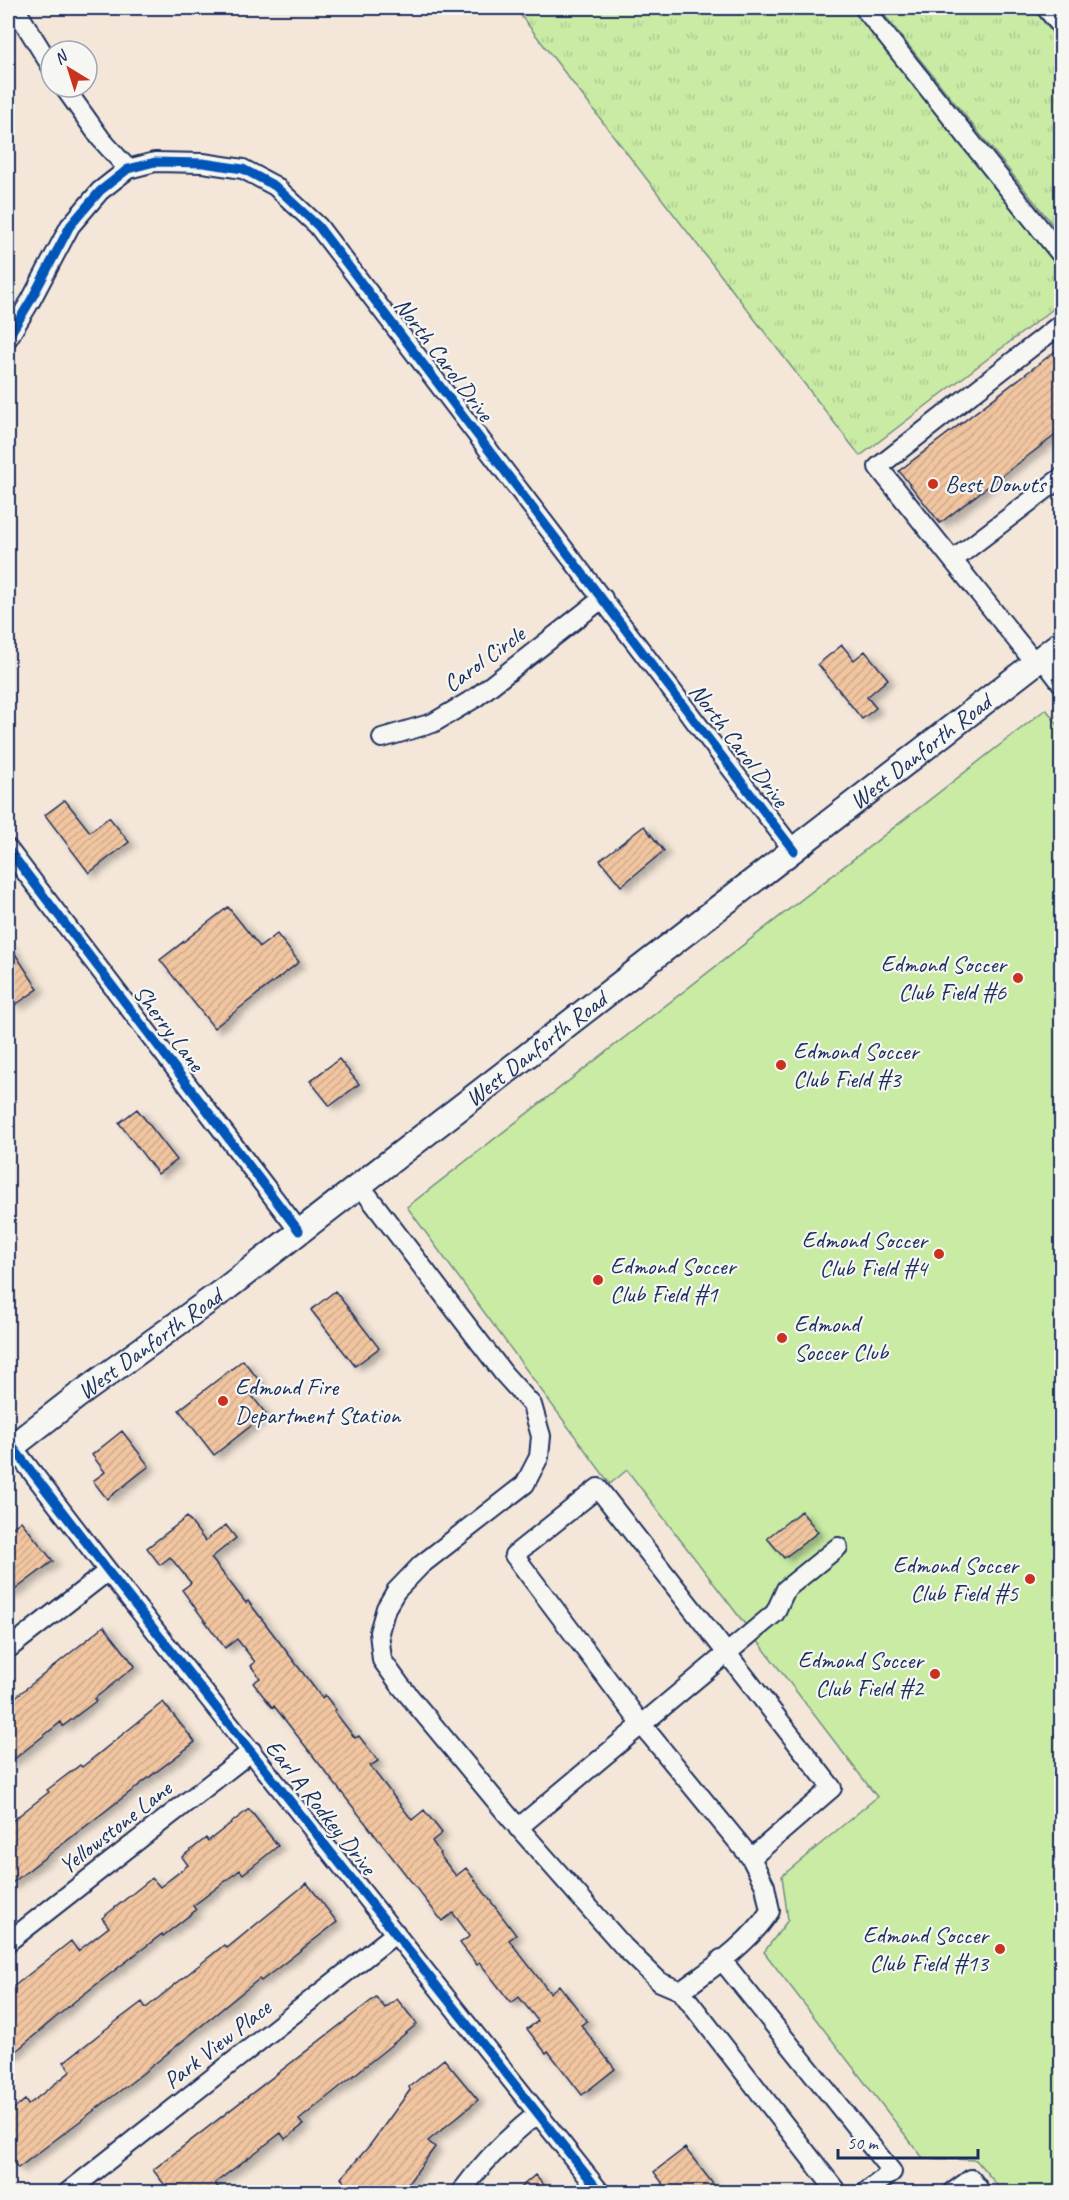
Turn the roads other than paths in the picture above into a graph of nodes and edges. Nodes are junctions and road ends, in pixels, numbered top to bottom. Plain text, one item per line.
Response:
1 (15, 8) edge
2 (864, 8) edge
3 (1046, 8) edge
4 (1062, 27) edge
5 (39, 47) edge
6 (73, 99) edge
7 (128, 170) junction
8 (1062, 256) edge
9 (1062, 323) edge
10 (8, 338) edge
11 (1062, 477) edge
12 (953, 560) junction
13 (603, 598) junction
14 (1062, 642) edge
15 (1038, 660) junction
16 (1062, 684) edge
17 (382, 738) dead end
18 (8, 849) edge
19 (794, 851) junction
20 (359, 1184) junction
21 (299, 1231) junction
22 (10, 1448) edge
23 (838, 1547) dead end
24 (108, 1571) junction
25 (8, 1649) edge
26 (726, 1654) junction
27 (642, 1725) junction
28 (252, 1751) junction
29 (518, 1828) junction
30 (751, 1858) junction
31 (396, 1933) junction
32 (8, 1942) edge
33 (721, 1959) junction
34 (681, 1990) junction
35 (537, 2114) junction
36 (68, 2193) edge
37 (461, 2193) edge
38 (600, 2193) edge
39 (837, 2193) edge
40 (866, 2193) edge
41 (953, 2193) edge
42 (981, 2193) edge

1 - 5 street
2 - 8 street
3 - 4 street
6 - 7 street
7 - 10 street, North Carol Drive
7 - 13 street, North Carol Drive
9 - 12 street
11 - 12 street
12 - 15 street
13 - 17 street, Carol Circle
13 - 19 street, North Carol Drive
14 - 15 main road, West Danforth Road
15 - 16 street
15 - 19 main road, West Danforth Road
18 - 21 street, Sherry Lane
19 - 20 main road, West Danforth Road
20 - 21 main road, West Danforth Road
20 - 29 street
21 - 22 main road, West Danforth Road
22 - 24 street, Earl A Rodkey Drive
23 - 26 street
24 - 25 street
24 - 28 street, Earl A Rodkey Drive
26 - 27 street
26 - 27 street
26 - 30 street
27 - 29 street
27 - 30 street
28 - 31 street, Earl A Rodkey Drive
28 - 32 street, Yellowstone Lane
29 - 34 street
30 - 33 street
31 - 35 street, Earl A Rodkey Drive
31 - 36 street, Park View Place
33 - 34 street
33 - 40 street
34 - 39 street
35 - 37 street
35 - 38 street, Earl A Rodkey Drive
41 - 42 street

